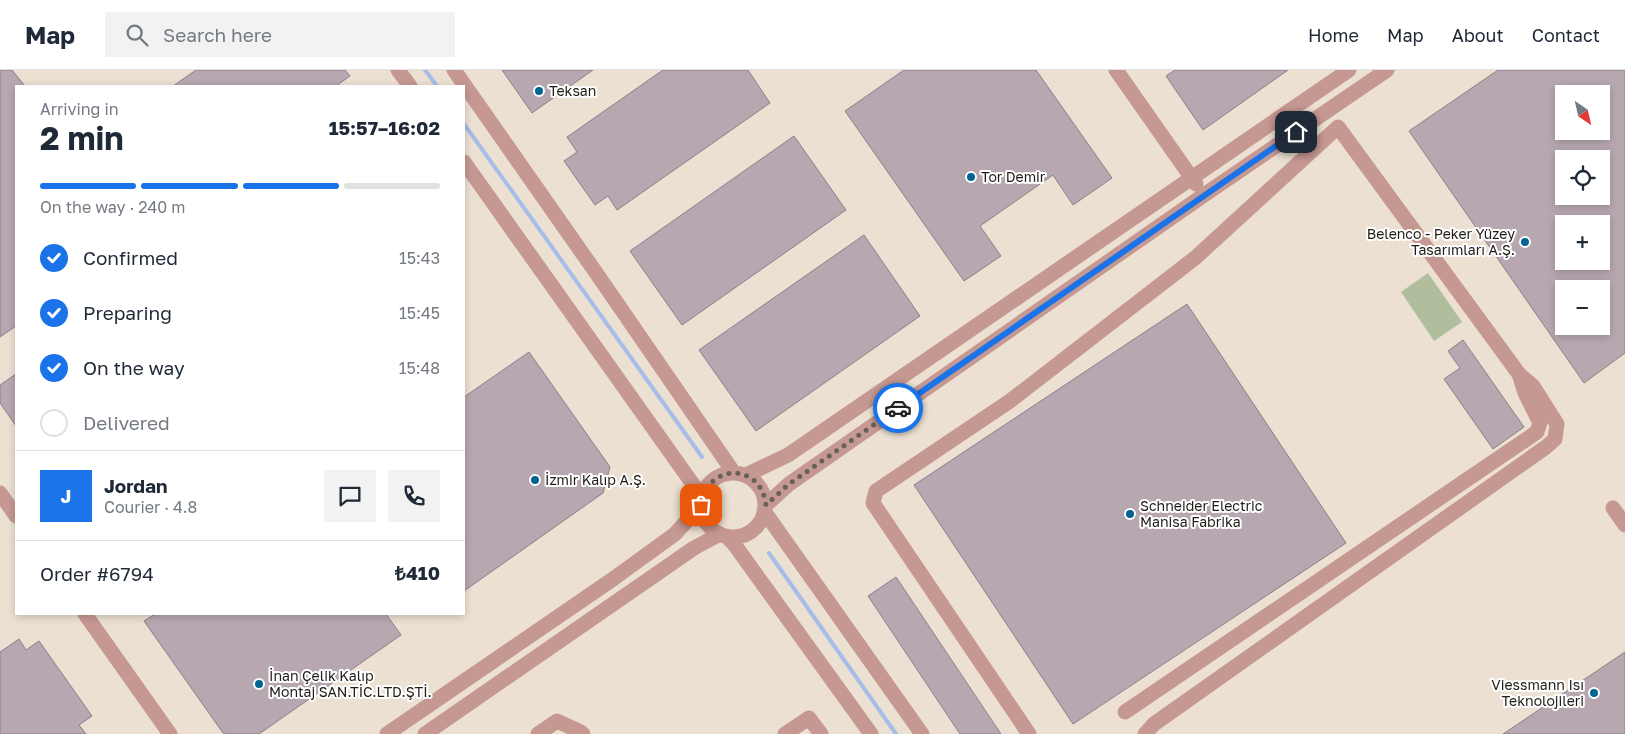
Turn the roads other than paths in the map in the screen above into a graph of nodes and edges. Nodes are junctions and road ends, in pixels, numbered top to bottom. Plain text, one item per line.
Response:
1 (398, 70) edge
2 (454, 70) edge
3 (1116, 70) edge
4 (1349, 70) edge
5 (1387, 70) edge
6 (409, 85) edge
7 (465, 85) edge
8 (465, 86) edge
9 (1328, 111) junction
10 (1338, 127) junction
11 (465, 163) edge
12 (1191, 177) junction
13 (1204, 195) junction
14 (1519, 374) junction
15 (740, 474) junction
16 (0, 493) edge
17 (701, 501) junction
18 (765, 508) junction
19 (1614, 508) dead end
20 (15, 515) edge
21 (1625, 525) edge
22 (723, 535) junction
23 (86, 615) edge
24 (1125, 712) dead end
25 (170, 734) edge
26 (386, 734) edge
27 (424, 734) edge
28 (538, 734) edge
29 (583, 734) edge
30 (785, 734) edge
31 (821, 734) edge
32 (871, 734) edge
33 (922, 734) edge
34 (1029, 734) edge
35 (1145, 734) edge

1 - 6 street
2 - 7 street
3 - 12 street
4 - 12 street
5 - 9 street
8 - 15 street
9 - 10 street
9 - 13 street
10 - 14 street
10 - 34 street
11 - 17 street
12 - 13 street
12 - 15 street
13 - 18 street
14 - 24 street
14 - 35 street
15 - 17 street
15 - 18 street
16 - 20 street
17 - 22 street
17 - 26 street
18 - 22 street
18 - 33 street
19 - 21 street
22 - 27 street
22 - 32 street
23 - 25 street
28 - 29 street
30 - 31 street

